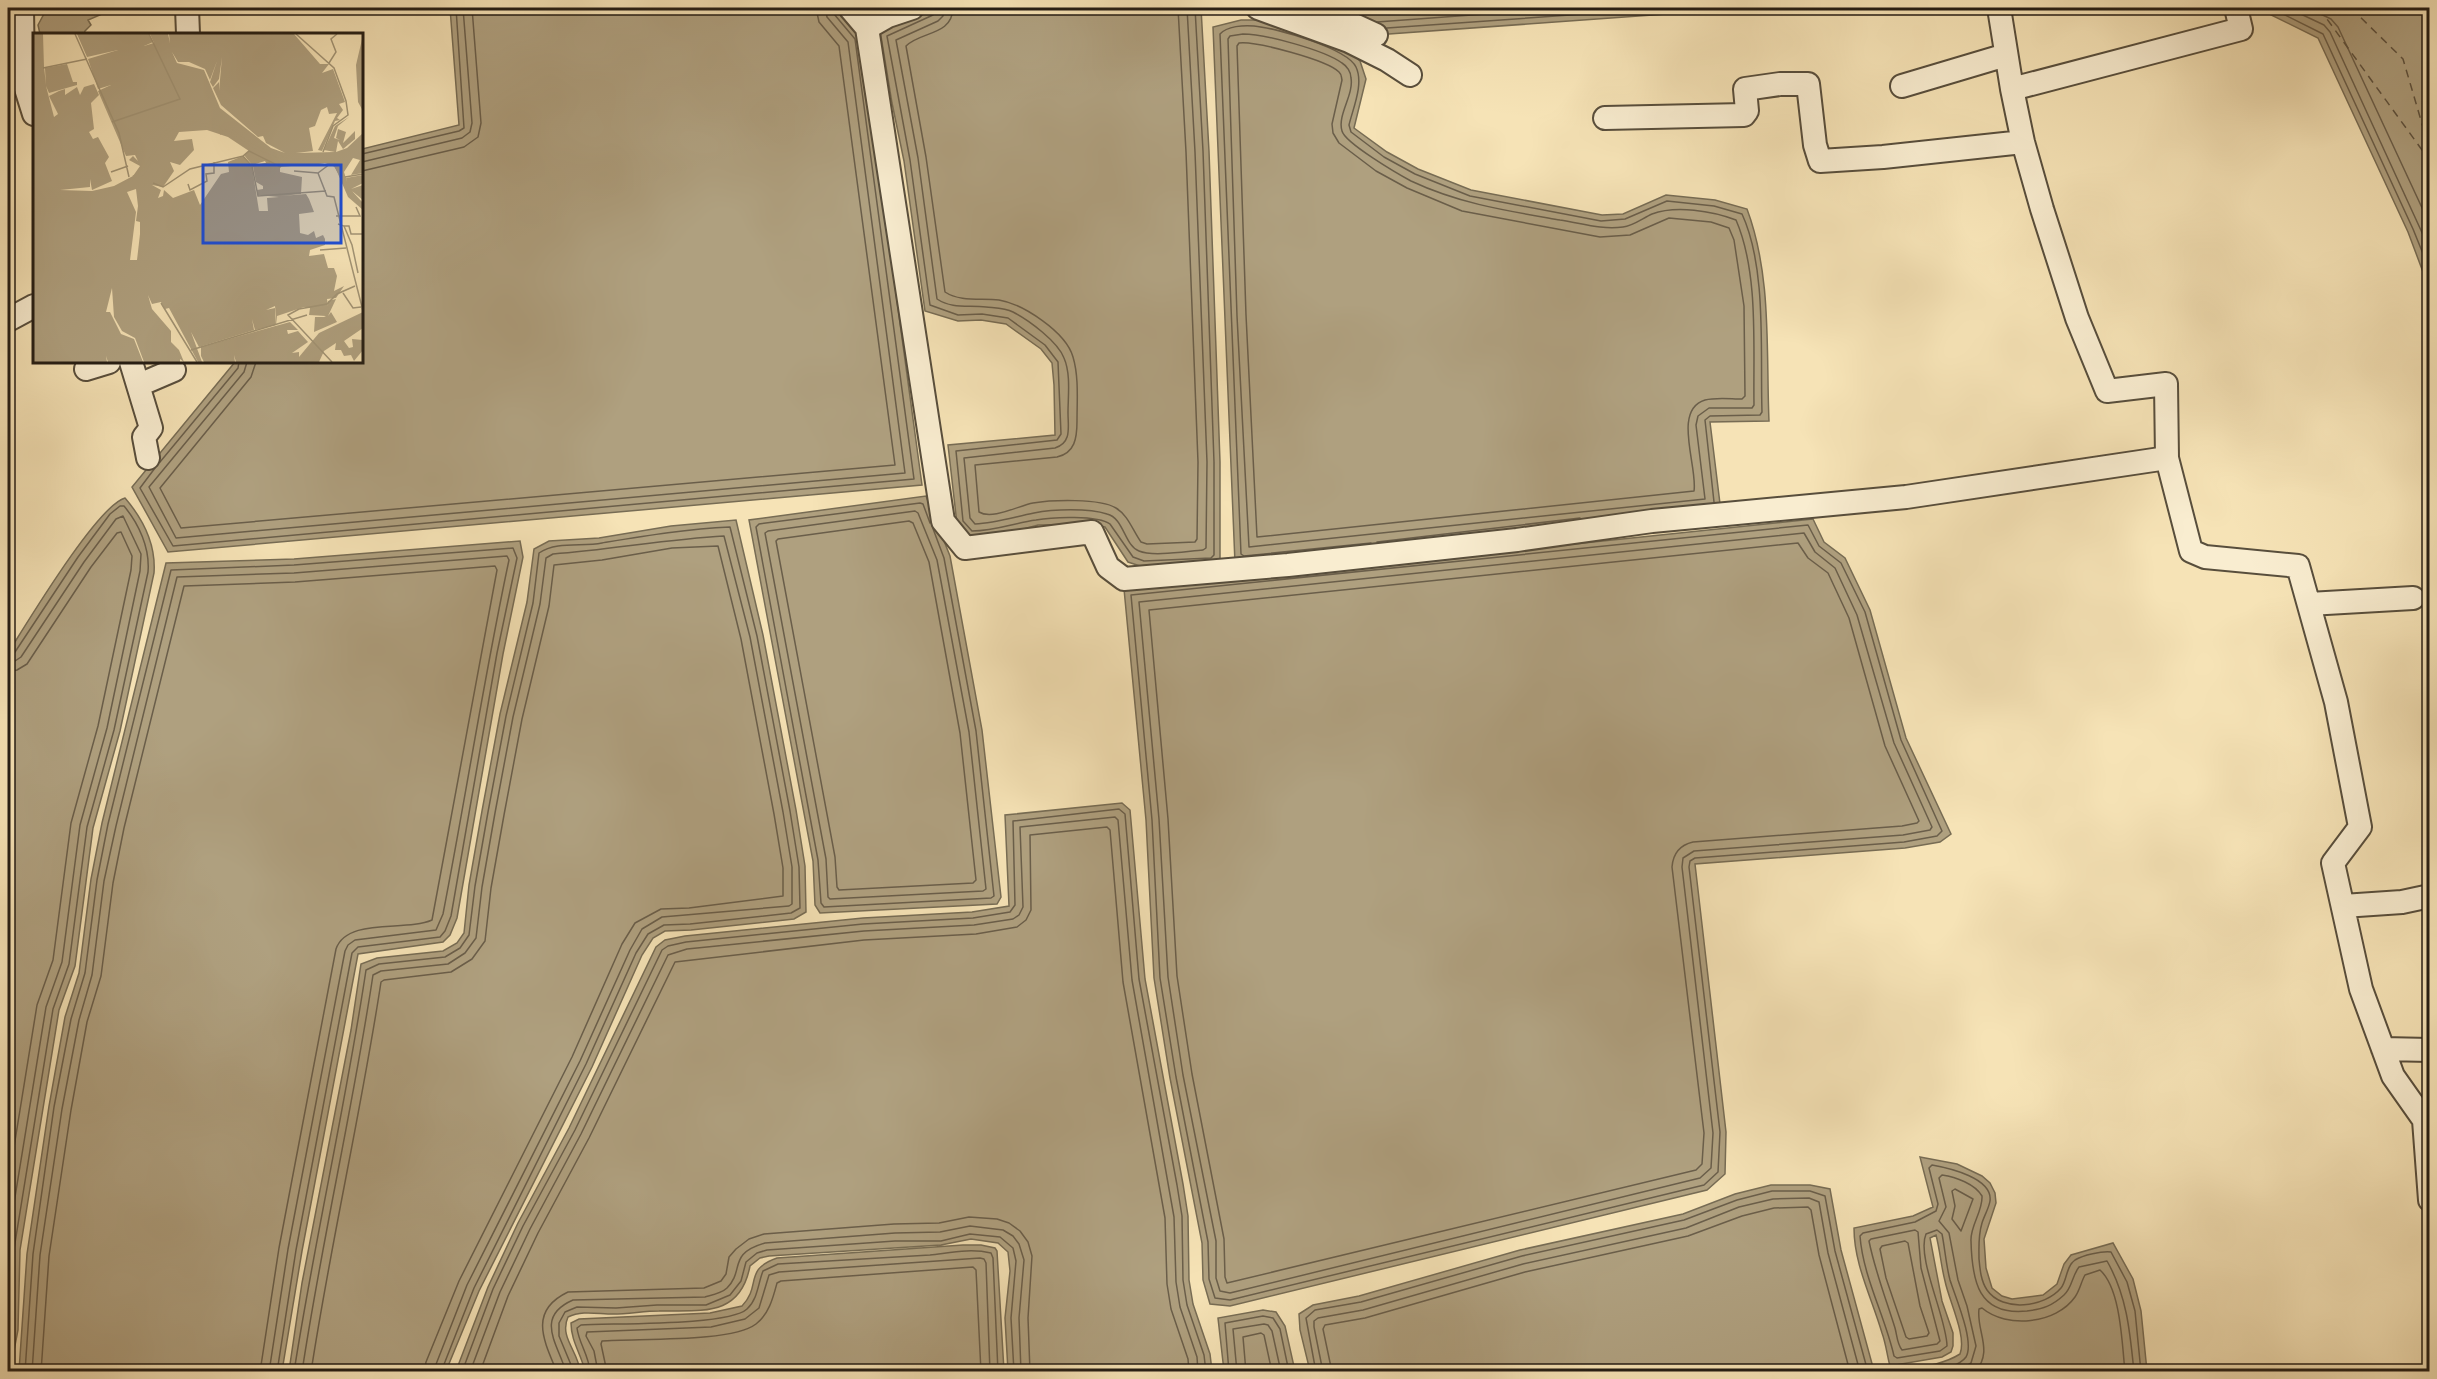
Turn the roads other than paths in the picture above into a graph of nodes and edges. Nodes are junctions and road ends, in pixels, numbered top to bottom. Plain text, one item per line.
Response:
1 (22, 8) edge
2 (187, 8) edge
3 (850, 8) edge
4 (912, 8) edge
5 (1258, 8) edge
6 (1317, 8) edge
7 (1999, 8) edge
8 (2236, 8) edge
9 (867, 28) junction
10 (188, 33) edge
11 (1376, 35) dead end
12 (2006, 55) junction
13 (1410, 75) dead end
14 (1902, 86) dead end
15 (2012, 89) junction
16 (33, 111) edge
17 (1605, 118) dead end
18 (2023, 142) junction
19 (33, 307) edge
20 (8, 320) edge
21 (106, 363) edge
22 (131, 363) edge
23 (86, 369) dead end
24 (174, 370) dead end
25 (139, 385) junction
26 (148, 458) dead end
27 (2167, 458) junction
28 (2413, 598) dead end
29 (2309, 604) junction
30 (2430, 896) edge
31 (2343, 906) junction
32 (2383, 1049) junction
33 (2430, 1050) edge
34 (2430, 1200) edge

1 - 16 street
2 - 10 street
3 - 9 street
4 - 9 street
5 - 13 street
6 - 11 street
7 - 12 street
8 - 15 street
9 - 27 street
12 - 14 street
12 - 15 street
15 - 18 street
17 - 18 street
18 - 27 street
19 - 20 street
21 - 23 street
22 - 25 street
24 - 25 street
25 - 26 street
27 - 29 street
28 - 29 street
29 - 31 street
30 - 31 street
31 - 32 street
32 - 33 street
32 - 34 street

